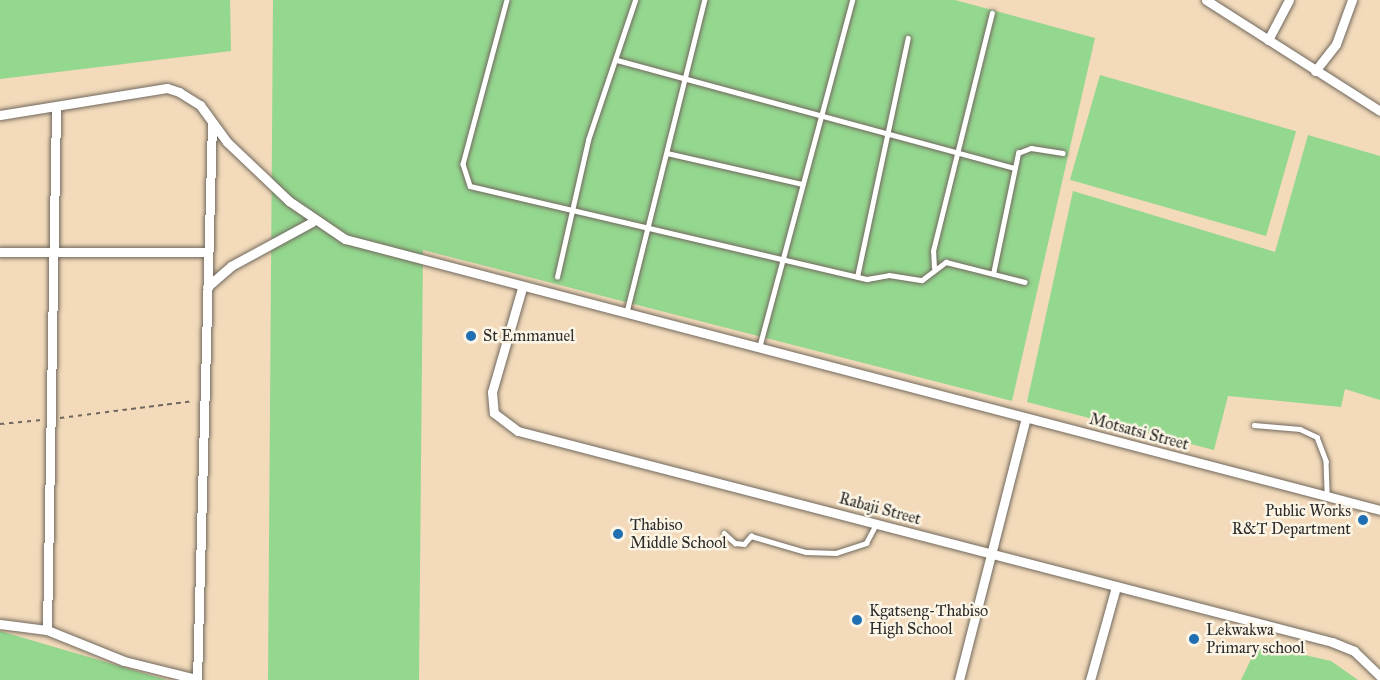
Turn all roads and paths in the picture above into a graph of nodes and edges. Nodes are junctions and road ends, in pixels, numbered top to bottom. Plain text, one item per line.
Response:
1 (507, 0) edge
2 (635, 0) edge
3 (704, 0) edge
4 (852, 0) edge
5 (1206, 0) edge
6 (1289, 0) edge
7 (1352, 0) edge
8 (1218, 3) edge
9 (992, 13) dead end
10 (908, 38) dead end
11 (1268, 40) junction
12 (617, 60) junction
13 (1315, 71) junction
14 (683, 81) junction
15 (56, 109) junction
16 (1379, 110) edge
17 (0, 115) edge
18 (821, 117) junction
19 (212, 123) junction
20 (888, 136) junction
21 (667, 153) junction
22 (1063, 153) dead end
23 (960, 156) junction
24 (1014, 168) junction
25 (802, 184) junction
26 (573, 210) junction
27 (312, 222) junction
28 (649, 228) junction
29 (51, 251) junction
30 (0, 252) edge
31 (208, 252) junction
32 (780, 260) junction
33 (934, 268) junction
34 (993, 274) junction
35 (557, 277) dead end
36 (857, 277) junction
37 (1025, 282) dead end
38 (207, 287) junction
39 (522, 288) junction
40 (626, 314) junction
41 (759, 348) junction
42 (202, 399) junction
43 (1026, 418) junction
44 (48, 420) junction
45 (0, 424) edge
46 (1254, 425) dead end
47 (1327, 496) junction
48 (1380, 510) edge
49 (876, 523) junction
50 (724, 533) dead end
51 (990, 552) junction
52 (1116, 586) junction
53 (0, 624) edge
54 (47, 630) junction
55 (1380, 676) edge
56 (197, 680) edge
57 (959, 680) edge
58 (1090, 680) edge

1 - 26 lane
2 - 12 lane
3 - 14 lane
4 - 18 lane
5 - 8 street
6 - 11 street
7 - 13 street
8 - 11 street
9 - 23 lane
10 - 20 lane
11 - 13 street
12 - 14 lane
12 - 26 lane
13 - 16 street
14 - 18 lane
14 - 21 lane
15 - 17 street, Motsatsi Street
15 - 19 street, Motsatsi Street
15 - 29 street
18 - 20 lane
18 - 25 lane
19 - 27 street, Motsatsi Street
19 - 31 street
20 - 23 lane
20 - 36 lane
21 - 25 lane
21 - 28 lane
22 - 24 lane
23 - 24 lane
23 - 33 lane
24 - 34 lane
25 - 32 lane
26 - 28 lane
26 - 35 lane
27 - 38 street
27 - 39 street, Motsatsi Street
28 - 32 lane
28 - 40 lane
29 - 30 street
29 - 31 street
29 - 44 street
31 - 38 street
32 - 36 lane
32 - 41 lane
33 - 34 lane
33 - 36 lane
34 - 37 lane
38 - 42 street
39 - 40 street, Motsatsi Street
39 - 49 street, Rabaji Street
40 - 41 street, Motsatsi Street
41 - 43 street, Motsatsi Street
42 - 44 path
42 - 56 street
43 - 47 street, Motsatsi Street
43 - 51 street
44 - 45 path
44 - 54 street
46 - 47 lane
47 - 48 street, Motsatsi Street
49 - 50 lane
49 - 51 street, Rabaji Street
51 - 52 street, Rabaji Street
51 - 57 street
52 - 55 street, Rabaji Street
52 - 58 street
53 - 54 street
54 - 56 street

